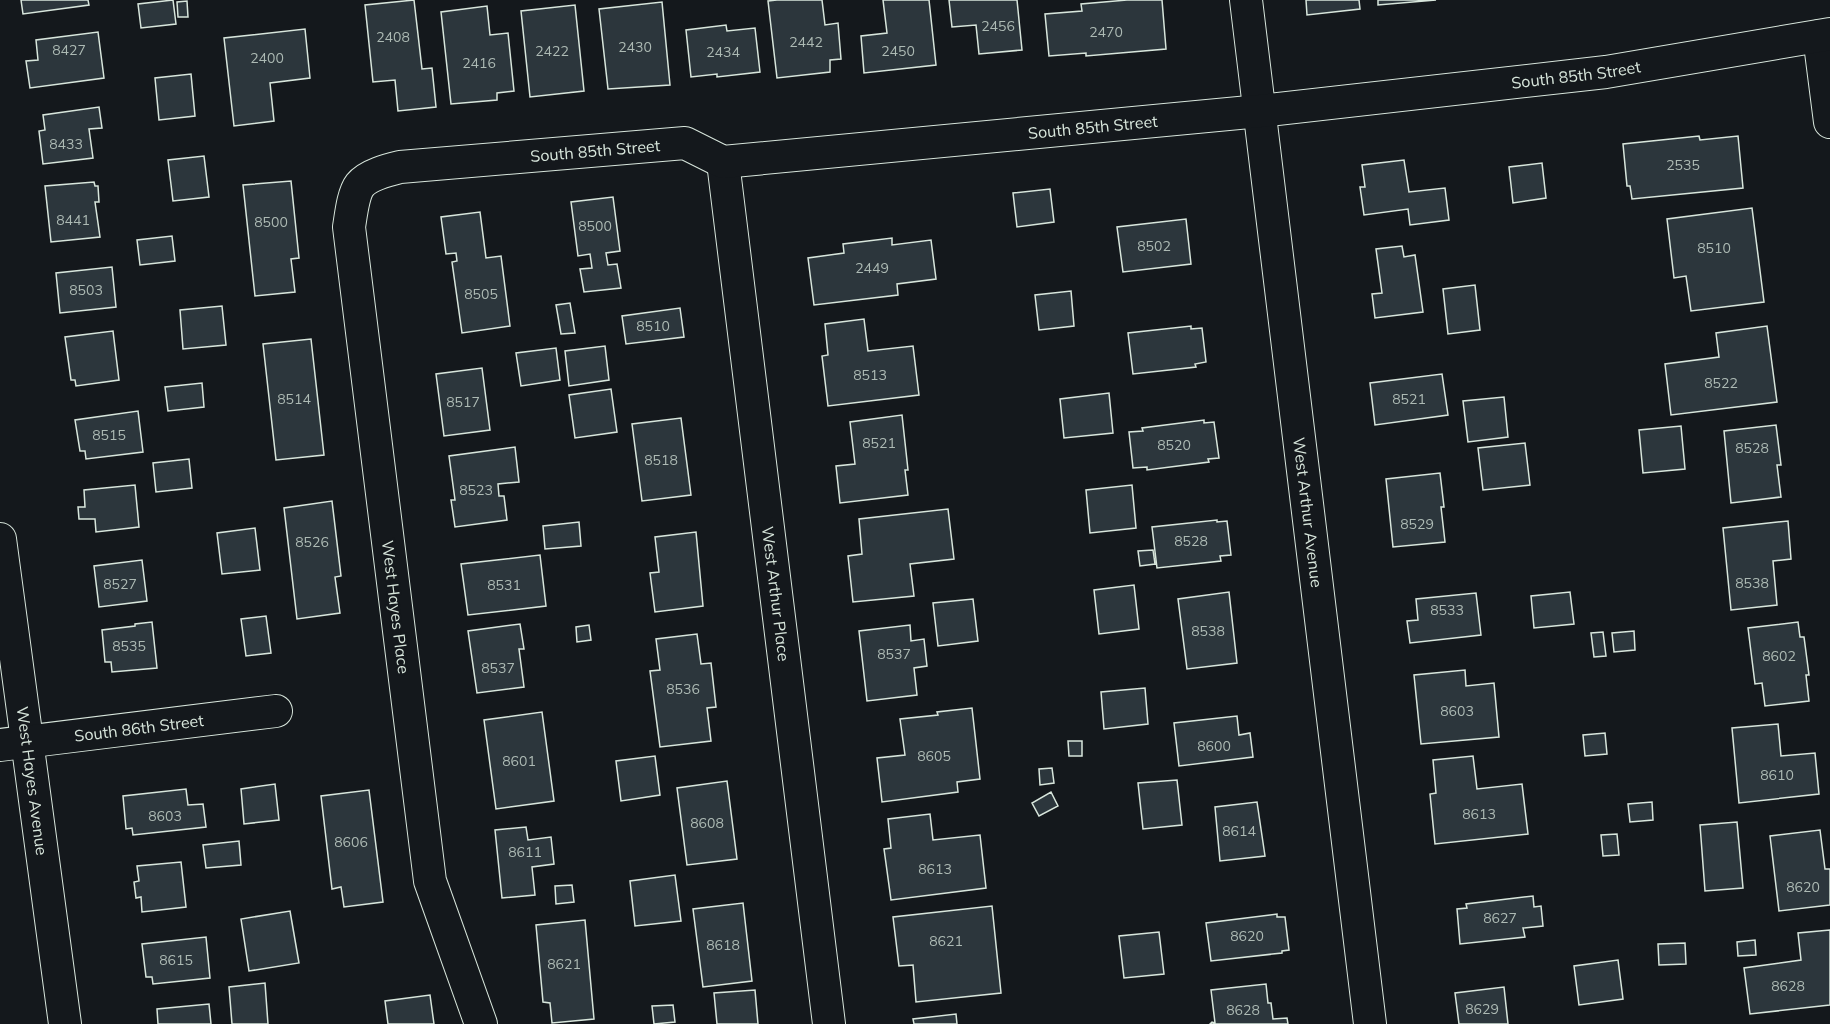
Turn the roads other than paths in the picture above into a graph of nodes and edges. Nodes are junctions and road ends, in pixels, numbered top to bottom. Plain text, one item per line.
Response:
1 (1246, 0) edge
2 (1824, 35) edge
3 (1260, 111) junction
4 (1830, 122) edge
5 (723, 162) junction
6 (360, 185) joint
7 (0, 539) edge
8 (276, 711) dead end
9 (13, 744) edge
10 (65, 1024) edge
11 (481, 1024) edge
12 (829, 1024) edge
13 (1370, 1024) edge

1 - 3 street, West Arthur Avenue
2 - 3 street, South 85th Street
2 - 4 street
3 - 5 street, South 85th Street
3 - 13 street, West Arthur Avenue
5 - 6 street, South 85th Street
5 - 12 street, West Arthur Place
6 - 11 street, West Hayes Place
7 - 9 street, West Hayes Avenue
8 - 9 street, South 86th Street
9 - 10 street, West Hayes Avenue

